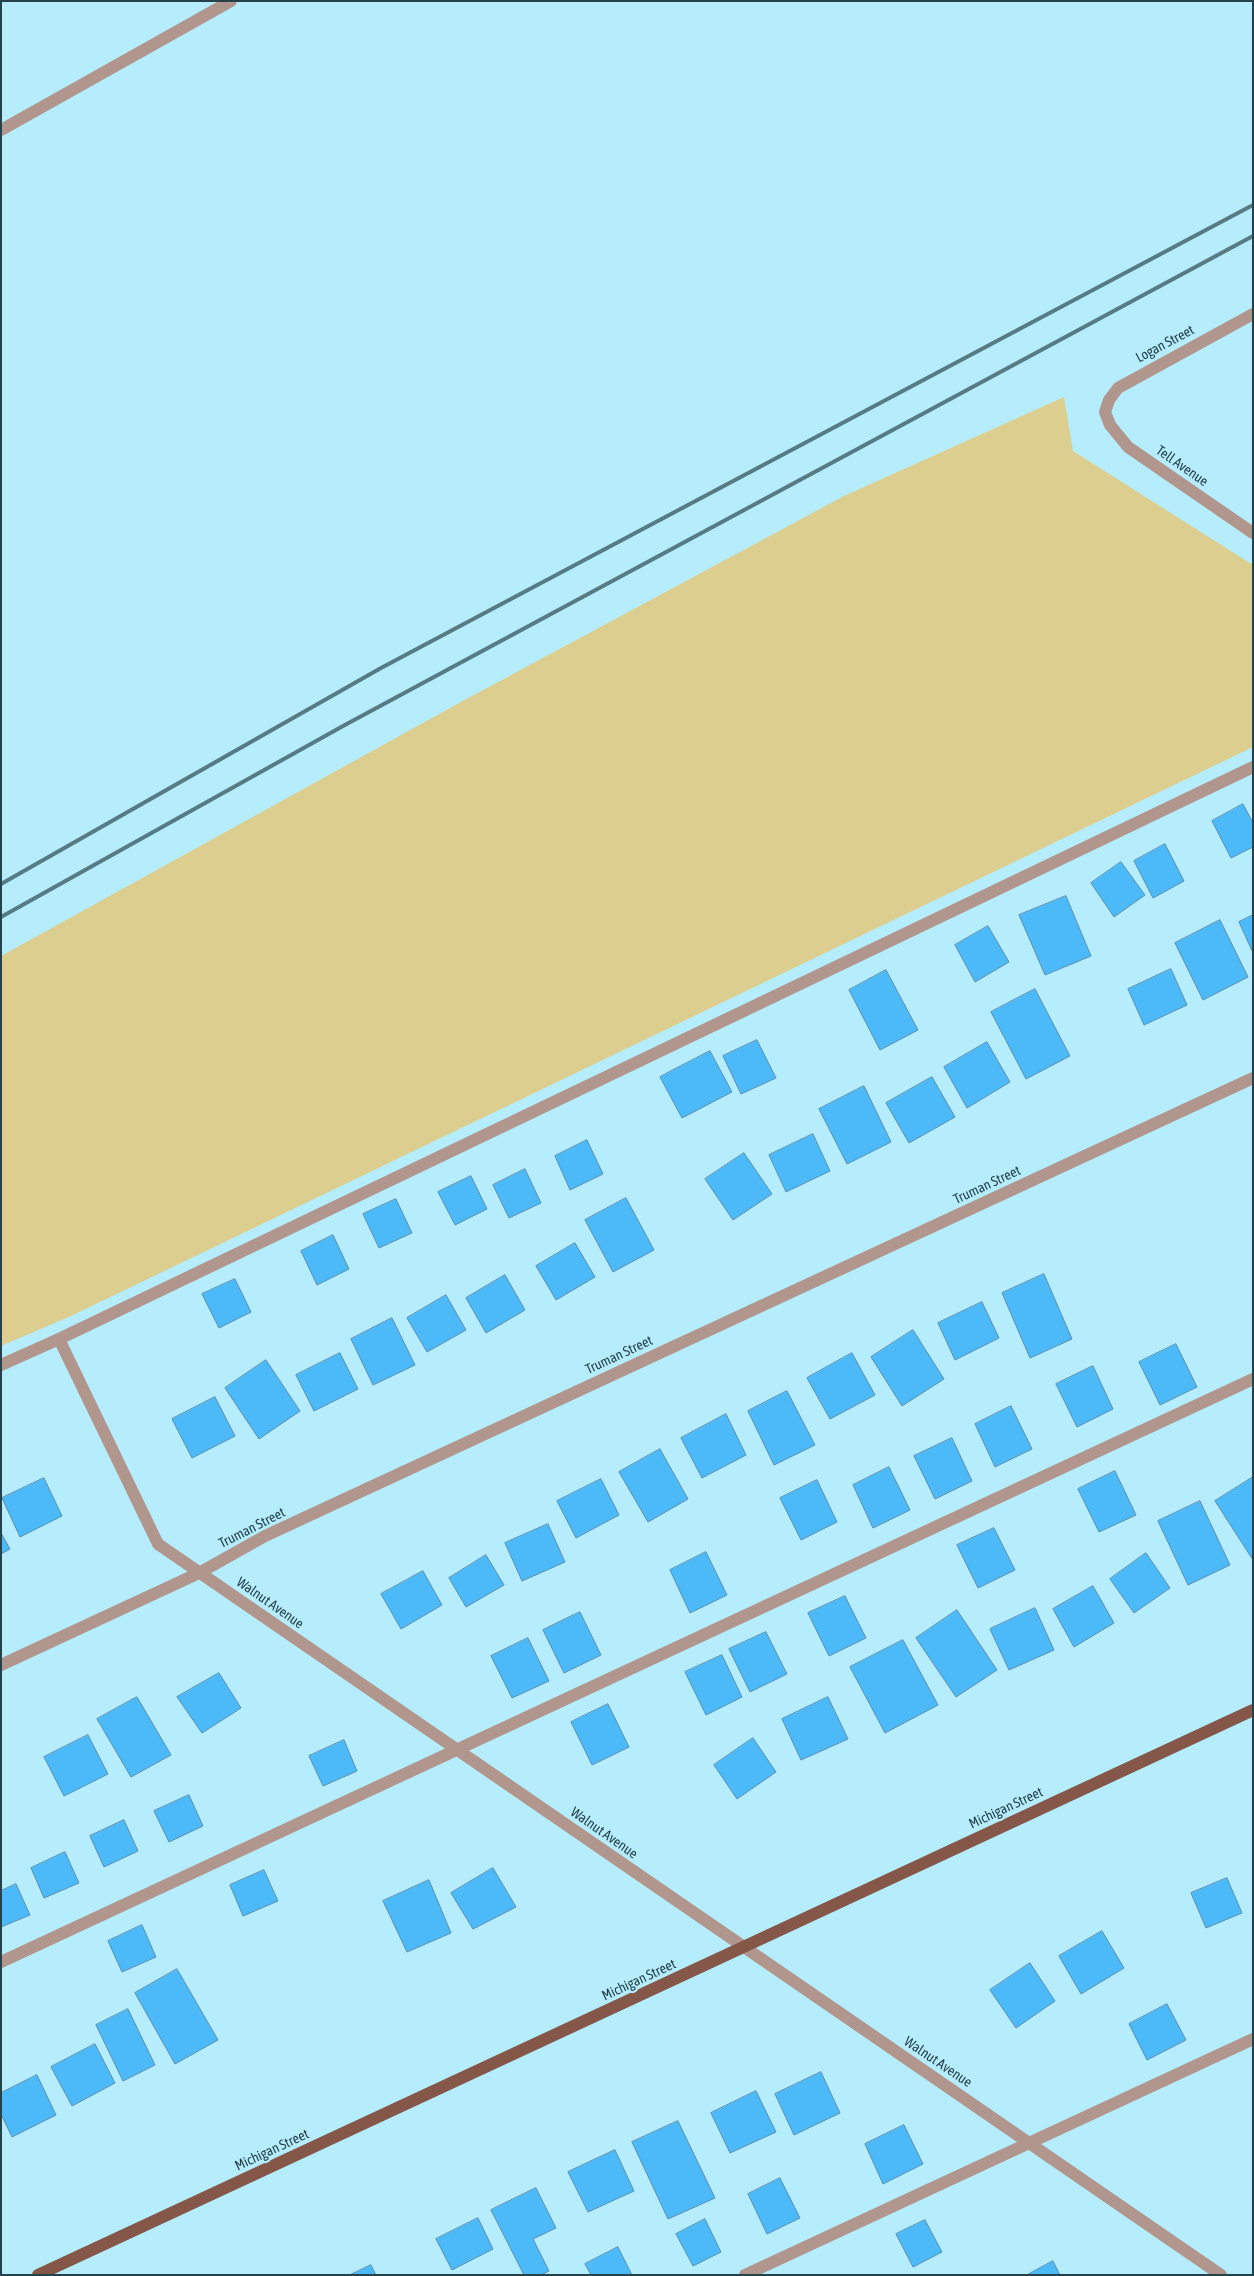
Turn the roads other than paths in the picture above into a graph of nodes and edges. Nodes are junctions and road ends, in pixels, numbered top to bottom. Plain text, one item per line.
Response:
1 (231, 1) edge
2 (1, 130) edge
3 (1253, 314) edge
4 (1105, 412) joint
5 (1253, 533) edge
6 (1253, 767) edge
7 (1253, 1078) edge
8 (59, 1339) junction
9 (1, 1365) edge
10 (1253, 1379) edge
11 (199, 1572) junction
12 (1, 1665) edge
13 (1253, 1710) edge
14 (457, 1750) junction
15 (743, 1948) junction
16 (1, 1962) edge
17 (1253, 2040) edge
18 (1030, 2143) junction
19 (38, 2275) edge
20 (745, 2275) edge
21 (1221, 2275) edge

1 - 2 street
3 - 4 street, Logan Street
4 - 5 street, Tell Avenue
6 - 8 street
7 - 11 street, Truman Street
8 - 9 street
8 - 11 street, Walnut Avenue
10 - 14 street
11 - 12 street, Truman Street
11 - 14 street, Walnut Avenue
13 - 15 main road, Michigan Street
14 - 15 street, Walnut Avenue
14 - 16 street
15 - 18 street, Walnut Avenue
15 - 19 main road, Michigan Street
17 - 18 street
18 - 20 street
18 - 21 street, Walnut Avenue

